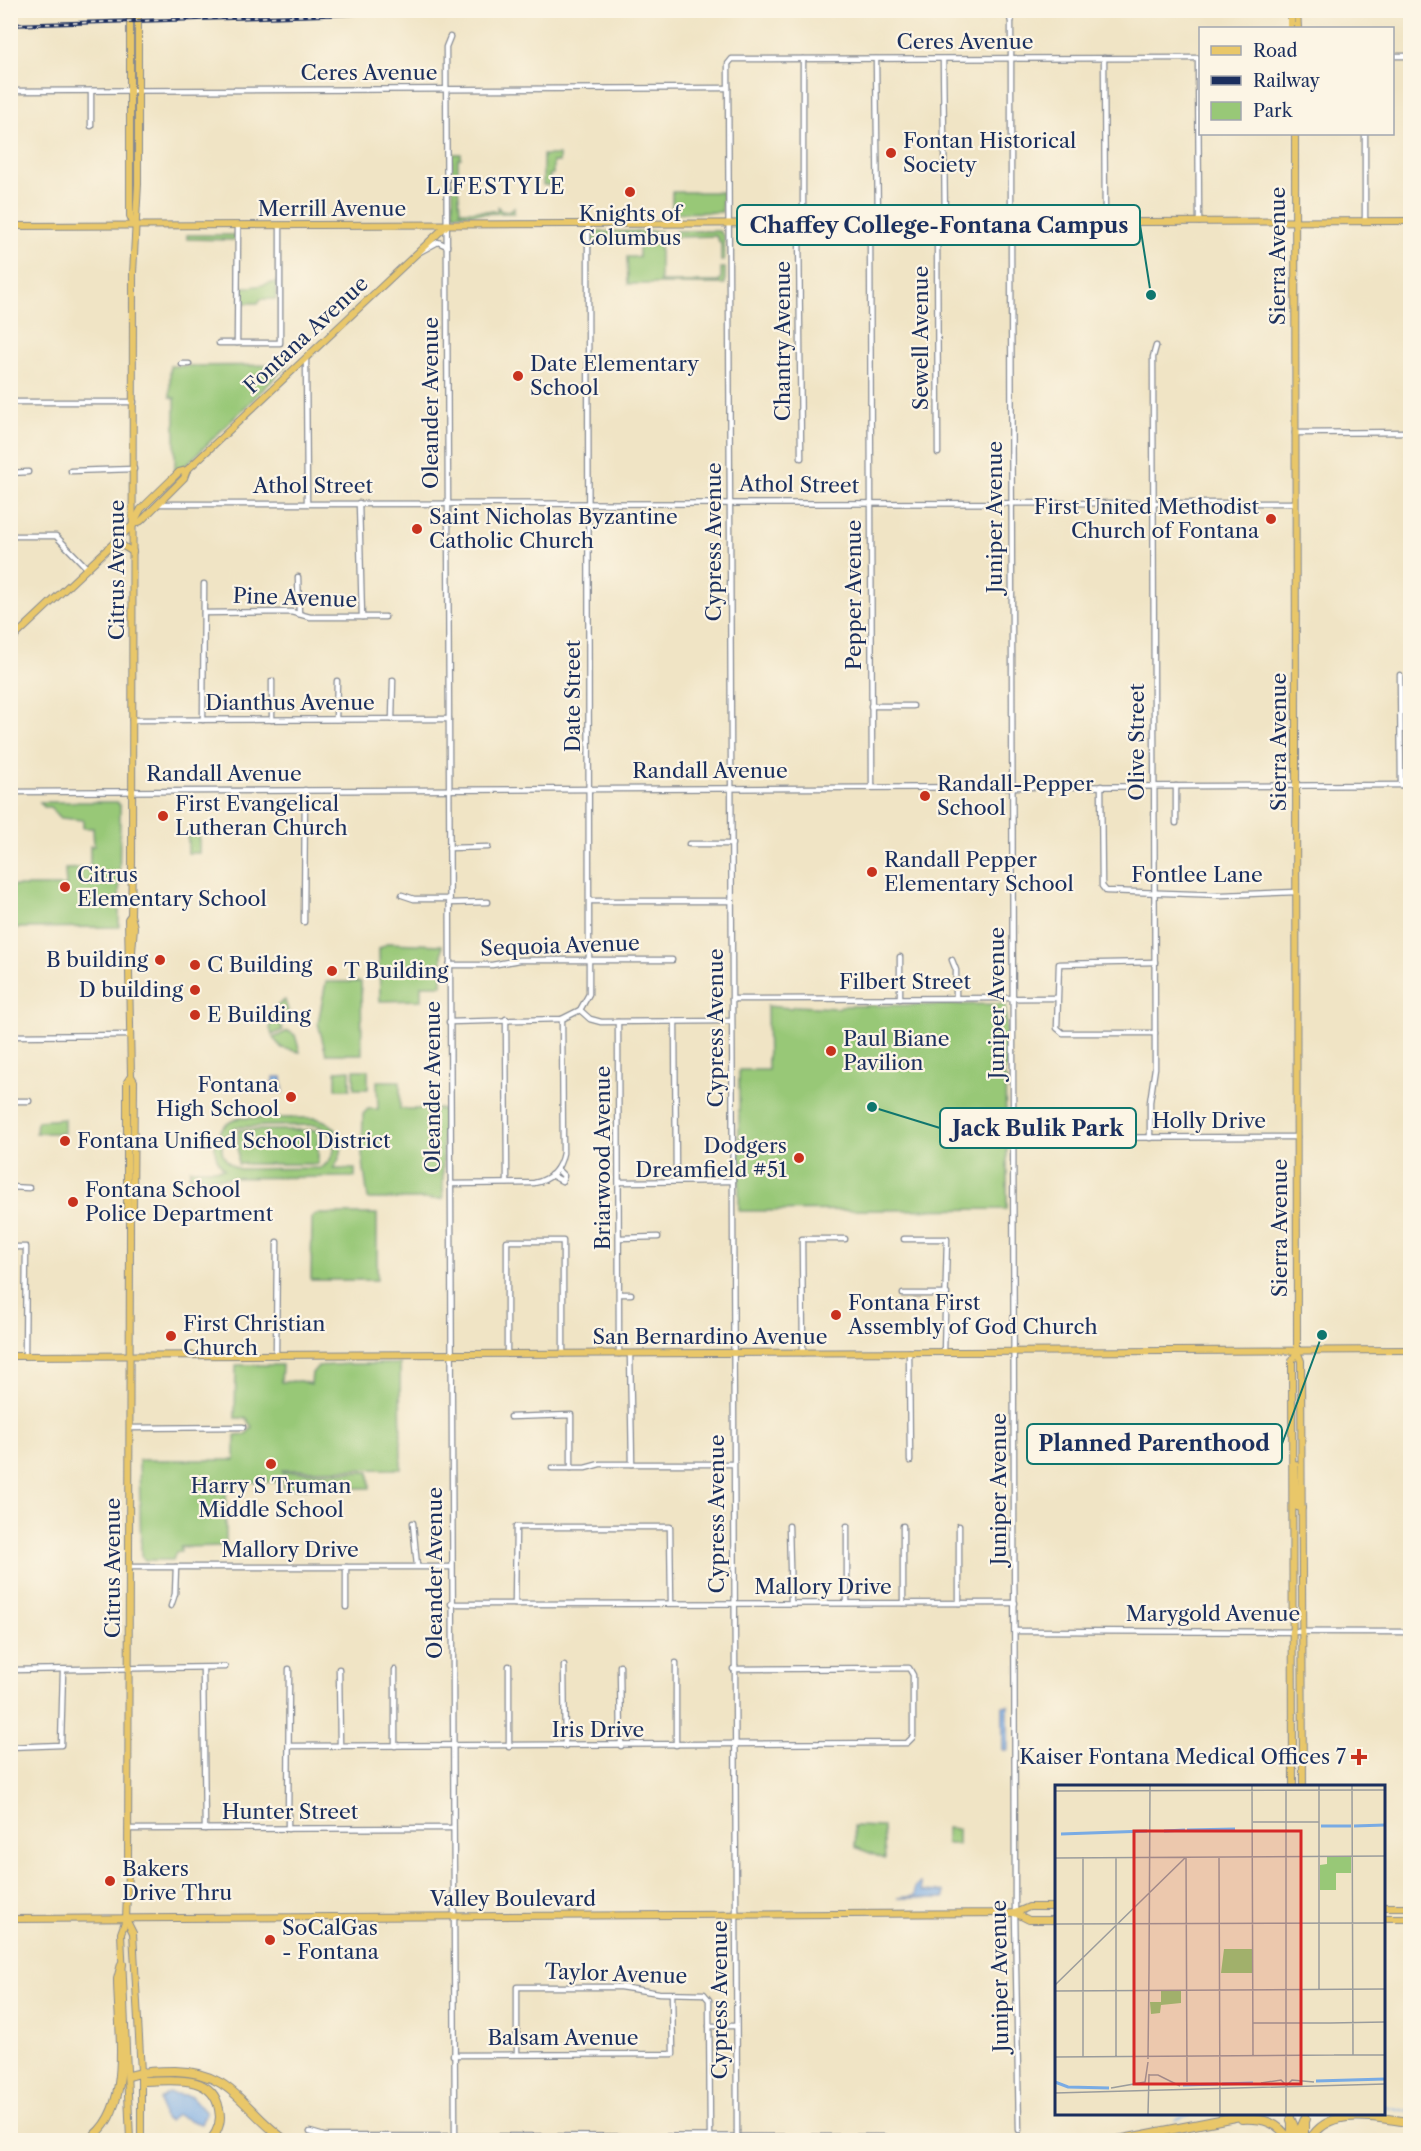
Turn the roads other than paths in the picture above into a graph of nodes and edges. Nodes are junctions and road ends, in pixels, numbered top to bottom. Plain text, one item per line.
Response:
1 (130, 10) edge
2 (138, 10) edge
3 (1007, 10) edge
4 (1013, 10) edge
5 (1291, 10) edge
6 (1298, 10) edge
7 (1011, 21) junction
8 (1291, 27) edge
9 (1298, 27) edge
10 (450, 37) dead end
11 (1394, 56) edge
12 (1410, 56) edge
13 (1104, 58) junction
14 (1199, 58) edge
15 (802, 59) junction
16 (876, 59) junction
17 (943, 59) junction
18 (1012, 59) junction
19 (730, 60) joint
20 (728, 88) junction
21 (130, 90) junction
22 (138, 90) junction
23 (446, 90) junction
24 (10, 91) edge
25 (91, 91) junction
26 (91, 126) dead end
27 (1295, 135) edge
28 (1365, 135) edge
29 (1295, 221) junction
30 (1365, 221) junction
31 (1410, 221) edge
32 (1105, 222) junction
33 (1199, 222) junction
34 (878, 223) junction
35 (937, 223) junction
36 (945, 223) junction
37 (1011, 223) junction
38 (588, 224) junction
39 (729, 224) junction
40 (801, 224) junction
41 (870, 224) junction
42 (134, 225) junction
43 (447, 225) junction
44 (10, 226) edge
45 (238, 226) junction
46 (280, 226) junction
47 (447, 246) junction
48 (416, 254) junction
49 (219, 343) dead end
50 (237, 343) junction
51 (1156, 346) dead end
52 (306, 358) junction
53 (182, 364) dead end
54 (189, 364) dead end
55 (10, 402) edge
56 (134, 402) junction
57 (1410, 432) edge
58 (1295, 433) junction
59 (938, 453) dead end
60 (801, 458) dead end
61 (134, 469) junction
62 (187, 470) junction
63 (71, 471) dead end
64 (10, 472) edge
65 (28, 472) dead end
66 (134, 495) junction
67 (152, 498) junction
68 (730, 501) junction
69 (448, 502) junction
70 (588, 502) junction
71 (307, 503) junction
72 (359, 503) junction
73 (871, 503) junction
74 (1295, 503) junction
75 (158, 504) junction
76 (1012, 504) junction
77 (1153, 504) junction
78 (134, 524) junction
79 (10, 536) edge
80 (107, 548) junction
81 (133, 552) junction
82 (86, 567) junction
83 (298, 577) dead end
84 (204, 584) dead end
85 (204, 613) junction
86 (299, 614) junction
87 (362, 617) junction
88 (385, 617) dead end
89 (10, 641) edge
90 (1400, 675) dead end
91 (393, 680) dead end
92 (272, 681) dead end
93 (337, 681) dead end
94 (871, 706) junction
95 (914, 706) dead end
96 (336, 719) junction
97 (392, 719) junction
98 (448, 719) junction
99 (132, 720) junction
100 (203, 720) junction
101 (272, 720) junction
102 (1401, 785) junction
103 (1410, 785) edge
104 (1101, 786) junction
105 (1154, 786) junction
106 (1176, 786) junction
107 (1296, 786) junction
108 (872, 787) junction
109 (1013, 787) junction
110 (731, 788) junction
111 (449, 789) junction
112 (590, 789) junction
113 (305, 790) junction
114 (132, 791) junction
115 (10, 792) edge
116 (1176, 823) dead end
117 (690, 844) dead end
118 (732, 844) junction
119 (488, 847) dead end
120 (449, 848) junction
121 (1154, 892) junction
122 (1296, 892) junction
123 (402, 895) dead end
124 (449, 901) junction
125 (590, 901) junction
126 (732, 901) junction
127 (488, 903) dead end
128 (304, 922) dead end
129 (900, 957) dead end
130 (590, 960) junction
131 (672, 960) dead end
132 (952, 960) dead end
133 (1155, 962) junction
134 (449, 965) junction
135 (956, 998) junction
136 (1014, 998) junction
137 (1057, 998) junction
138 (732, 999) junction
139 (900, 999) junction
140 (580, 1010) junction
141 (562, 1018) junction
142 (506, 1019) junction
143 (449, 1022) junction
144 (618, 1022) junction
145 (675, 1022) junction
146 (731, 1022) junction
147 (1155, 1033) junction
148 (130, 1035) junction
149 (10, 1036) edge
150 (10, 1101) edge
151 (29, 1101) dead end
152 (1297, 1137) junction
153 (1014, 1138) junction
154 (1150, 1138) junction
155 (557, 1169) junction
156 (551, 1175) junction
157 (676, 1181) junction
158 (734, 1181) junction
159 (620, 1182) junction
160 (450, 1184) junction
161 (507, 1184) junction
162 (10, 1187) edge
163 (29, 1188) dead end
164 (658, 1237) dead end
165 (620, 1238) junction
166 (845, 1239) dead end
167 (904, 1239) dead end
168 (277, 1242) dead end
169 (10, 1247) edge
170 (620, 1294) junction
171 (631, 1294) dead end
172 (903, 1294) dead end
173 (947, 1294) junction
174 (1410, 1350) edge
175 (1297, 1351) junction
176 (909, 1352) junction
177 (945, 1352) junction
178 (1015, 1352) junction
179 (733, 1353) junction
180 (803, 1353) junction
181 (451, 1354) junction
182 (507, 1354) junction
183 (563, 1354) junction
184 (619, 1354) junction
185 (630, 1354) junction
186 (276, 1355) junction
187 (10, 1356) edge
188 (25, 1356) junction
189 (130, 1356) junction
190 (510, 1418) dead end
191 (243, 1427) dead end
192 (130, 1428) junction
193 (1292, 1458) junction
194 (910, 1461) dead end
195 (632, 1464) junction
196 (733, 1464) junction
197 (552, 1468) dead end
198 (571, 1468) junction
199 (1302, 1508) junction
200 (413, 1523) dead end
201 (789, 1526) dead end
202 (847, 1526) dead end
203 (903, 1526) dead end
204 (959, 1526) dead end
205 (417, 1566) junction
206 (129, 1567) junction
207 (176, 1567) junction
208 (346, 1567) junction
209 (451, 1567) junction
210 (671, 1603) junction
211 (790, 1603) junction
212 (847, 1603) junction
213 (903, 1603) junction
214 (959, 1603) junction
215 (1015, 1603) junction
216 (451, 1604) junction
217 (515, 1604) junction
218 (733, 1604) junction
219 (171, 1606) dead end
220 (346, 1607) dead end
221 (1015, 1631) junction
222 (1293, 1631) junction
223 (1303, 1631) junction
224 (1410, 1632) edge
225 (676, 1663) dead end
226 (508, 1666) dead end
227 (564, 1666) dead end
228 (620, 1666) dead end
229 (225, 1667) dead end
230 (289, 1669) dead end
231 (339, 1669) dead end
232 (734, 1669) junction
233 (10, 1670) edge
234 (129, 1670) junction
235 (203, 1670) junction
236 (395, 1670) dead end
237 (63, 1671) junction
238 (734, 1744) junction
239 (676, 1745) junction
240 (289, 1746) junction
241 (340, 1746) junction
242 (395, 1746) junction
243 (565, 1746) junction
244 (621, 1746) junction
245 (452, 1747) junction
246 (509, 1747) junction
247 (10, 1748) edge
248 (1293, 1785) edge
249 (1303, 1785) edge
250 (452, 1828) junction
251 (128, 1829) junction
252 (205, 1829) junction
253 (288, 1829) junction
254 (1055, 1907) edge
255 (1385, 1907) edge
256 (1410, 1907) edge
257 (1015, 1913) junction
258 (452, 1915) junction
259 (736, 1916) junction
260 (1385, 1918) edge
261 (1410, 1918) edge
262 (10, 1919) edge
263 (126, 1919) junction
264 (1055, 1920) edge
265 (122, 1964) junction
266 (672, 1994) junction
267 (709, 2026) junction
268 (736, 2026) junction
269 (517, 2054) junction
270 (453, 2055) junction
271 (129, 2076) junction
272 (142, 2077) junction
273 (1246, 2115) edge
274 (1355, 2115) edge
275 (1305, 2116) edge
276 (1291, 2117) edge
277 (1364, 2117) junction
278 (1232, 2119) junction
279 (1410, 2122) edge
280 (1019, 2130) dead end
281 (310, 2132) dead end
282 (710, 2137) junction
283 (885, 2137) dead end
284 (455, 2138) junction
285 (88, 2140) edge
286 (130, 2140) edge
287 (141, 2140) edge
288 (211, 2140) edge
289 (285, 2140) edge
290 (737, 2140) edge
291 (1118, 2140) edge
292 (1299, 2140) edge

1 - 21 main road, Citrus Avenue
2 - 22 main road, Citrus Avenue
3 - 7 street, Juniper Avenue
4 - 7 street, Juniper Avenue
5 - 8 main road
6 - 9 main road
7 - 18 street, Juniper Avenue
10 - 23 street, Oleander Avenue
11 - 12 street
13 - 14 street, Ceres Avenue
13 - 18 street, Ceres Avenue
13 - 32 street
14 - 33 street
15 - 16 street, Ceres Avenue
15 - 19 street, Ceres Avenue
15 - 40 street, Chantry Avenue
16 - 17 street, Ceres Avenue
16 - 34 street
17 - 18 street, Ceres Avenue
17 - 36 street
18 - 37 street, Juniper Avenue
19 - 20 street, Cypress Avenue
20 - 23 street, Ceres Avenue
20 - 39 street, Cypress Avenue
21 - 22 street, Ceres Avenue
21 - 25 street, Ceres Avenue
21 - 42 main road, Citrus Avenue
22 - 23 street, Ceres Avenue
22 - 42 main road, Citrus Avenue
23 - 43 street, Oleander Avenue
24 - 25 street, Ceres Avenue
25 - 26 street
27 - 29 main road, Sierra Avenue
28 - 30 street
29 - 30 main road, Merrill Avenue
29 - 33 main road, Merrill Avenue
29 - 58 main road, Sierra Avenue
30 - 31 main road, Merrill Avenue
32 - 33 main road, Merrill Avenue
32 - 37 main road, Merrill Avenue
34 - 35 main road, Merrill Avenue
34 - 41 main road, Merrill Avenue
35 - 36 main road, Merrill Avenue
35 - 59 street, Sewell Avenue
36 - 37 main road, Merrill Avenue
37 - 76 street, Juniper Avenue
38 - 39 main road, Merrill Avenue
38 - 43 main road, Merrill Avenue
38 - 70 street, Date Street
39 - 40 main road, Merrill Avenue
39 - 68 street, Cypress Avenue
40 - 41 main road, Merrill Avenue
40 - 60 street, Chantry Avenue
41 - 73 street, Pepper Avenue
42 - 44 main road, Merrill Avenue
42 - 45 main road, Merrill Avenue
42 - 56 main road, Citrus Avenue
43 - 46 main road, Merrill Avenue
43 - 47 street, Oleander Avenue
43 - 48 main road, Fontana Avenue
45 - 46 main road, Merrill Avenue
45 - 50 street
46 - 50 street
47 - 48 street
47 - 69 street, Oleander Avenue
48 - 52 main road, Fontana Avenue
49 - 50 street
51 - 77 street, Olive Street
52 - 62 main road, Fontana Avenue
52 - 71 street
53 - 54 street
55 - 56 street
56 - 61 main road, Citrus Avenue
57 - 58 street
58 - 74 main road, Sierra Avenue
61 - 63 street
61 - 66 main road, Citrus Avenue
62 - 67 main road, Fontana Avenue
62 - 75 main road, Fontana Avenue
64 - 65 street
66 - 67 main road
66 - 78 main road, Citrus Avenue
67 - 78 main road, Fontana Avenue
68 - 70 street, Athol Street
68 - 73 street, Athol Street
68 - 110 street, Cypress Avenue
69 - 70 street, Athol Street
69 - 72 street, Athol Street
69 - 98 street, Oleander Avenue
70 - 112 street, Date Street
71 - 72 street, Athol Street
71 - 75 street, Athol Street
72 - 87 street
73 - 76 street, Athol Street
73 - 94 street, Pepper Avenue
74 - 77 street, Athol Street
74 - 107 main road, Sierra Avenue
75 - 78 main road, Fontana Avenue
76 - 77 street, Athol Street
76 - 109 street, Juniper Avenue
77 - 105 street, Olive Street
78 - 80 main road, Fontana Avenue
78 - 81 main road, Citrus Avenue
79 - 82 street
80 - 81 main road
80 - 82 main road, Fontana Avenue
81 - 99 main road, Citrus Avenue
82 - 89 main road, Fontana Avenue
83 - 86 street
84 - 85 street
85 - 86 street, Pine Avenue
85 - 100 street
86 - 87 street, Pine Avenue
87 - 88 street, Pine Avenue
90 - 102 street
91 - 97 street
92 - 101 street
93 - 96 street
94 - 95 street
94 - 108 street, Pepper Avenue
96 - 97 street, Dianthus Avenue
96 - 101 street, Dianthus Avenue
97 - 98 street, Dianthus Avenue
98 - 111 street, Oleander Avenue
99 - 100 street, Dianthus Avenue
99 - 114 main road, Citrus Avenue
100 - 101 street, Dianthus Avenue
102 - 103 street, Randall Avenue
102 - 107 street, Randall Avenue
104 - 105 street, Randall Avenue
104 - 109 street, Randall Avenue
104 - 121 street, Fontlee Lane
105 - 106 street, Randall Avenue
105 - 121 street, Olive Street
106 - 107 street, Randall Avenue
106 - 116 street
107 - 122 main road, Sierra Avenue
108 - 109 street, Randall Avenue
108 - 110 street, Randall Avenue
109 - 136 street, Juniper Avenue
110 - 112 street, Randall Avenue
110 - 118 street, Cypress Avenue
111 - 112 street, Randall Avenue
111 - 113 street, Randall Avenue
111 - 120 street, Oleander Avenue
112 - 125 street, Date Street
113 - 114 street, Randall Avenue
113 - 128 street
114 - 115 street, Randall Avenue
114 - 148 main road, Citrus Avenue
117 - 118 street
118 - 126 street, Cypress Avenue
119 - 120 street
120 - 124 street, Oleander Avenue
121 - 122 street, Fontlee Lane
121 - 133 street, Olive Street
122 - 152 main road, Sierra Avenue
123 - 124 street
124 - 127 street
124 - 134 street, Oleander Avenue
125 - 126 street
125 - 130 street, Date Street
126 - 138 street, Cypress Avenue
129 - 139 street
130 - 131 street, Sequoia Avenue
130 - 134 street, Sequoia Avenue
130 - 140 street, Date Street
132 - 135 street
133 - 137 street
133 - 147 street, Olive Street
134 - 143 street, Oleander Avenue
135 - 136 street, Filbert Street
135 - 139 street, Filbert Street
136 - 137 street, Filbert Street
136 - 153 street, Juniper Avenue
137 - 147 street
138 - 139 street, Filbert Street
138 - 146 street, Cypress Avenue
140 - 141 street
140 - 144 street
141 - 142 street
141 - 155 street
142 - 143 street
142 - 161 street
143 - 160 street, Oleander Avenue
144 - 145 street
144 - 159 street, Briarwood Avenue
145 - 146 street
145 - 157 street
146 - 158 street, Cypress Avenue
147 - 154 street, Olive Street
148 - 149 street
148 - 189 main road, Citrus Avenue
150 - 151 street
152 - 154 street, Holly Drive
152 - 175 main road, Sierra Avenue
153 - 154 street, Holly Drive
153 - 178 street, Juniper Avenue
155 - 156 street
155 - 156 street
156 - 161 street
157 - 158 street
157 - 159 street
158 - 179 street, Cypress Avenue
159 - 165 street, Briarwood Avenue
160 - 161 street
160 - 181 street, Oleander Avenue
162 - 163 street
164 - 165 street
165 - 170 street, Briarwood Avenue
166 - 180 street
167 - 173 street
168 - 186 street
169 - 188 street
170 - 171 street
170 - 184 street, Briarwood Avenue
172 - 173 street
173 - 177 street
174 - 175 main road, San Bernardino Avenue
175 - 178 main road, San Bernardino Avenue
175 - 193 main road, Sierra Avenue
175 - 199 main road, Sierra Avenue
176 - 177 main road, San Bernardino Avenue
176 - 180 main road, San Bernardino Avenue
176 - 194 street
177 - 178 main road, San Bernardino Avenue
178 - 215 street, Juniper Avenue
179 - 180 main road, San Bernardino Avenue
179 - 185 main road, San Bernardino Avenue
179 - 196 street, Cypress Avenue
181 - 182 main road, San Bernardino Avenue
181 - 186 main road, San Bernardino Avenue
181 - 209 street, Oleander Avenue
182 - 183 main road, San Bernardino Avenue
182 - 183 street
183 - 184 main road, San Bernardino Avenue
184 - 185 main road, San Bernardino Avenue
185 - 195 street
186 - 189 main road, San Bernardino Avenue
187 - 188 main road, San Bernardino Avenue
188 - 189 main road, San Bernardino Avenue
189 - 192 main road, Citrus Avenue
190 - 198 street
191 - 192 street
192 - 206 main road, Citrus Avenue
193 - 199 main road
193 - 222 main road, Sierra Avenue
195 - 196 street
195 - 198 street
196 - 218 street, Cypress Avenue
197 - 198 street
199 - 223 main road, Sierra Avenue
200 - 205 street
201 - 211 street
202 - 212 street
203 - 213 street
204 - 214 street
205 - 208 street, Mallory Drive
205 - 209 street, Mallory Drive
206 - 207 street, Mallory Drive
206 - 234 main road, Citrus Avenue
207 - 208 street, Mallory Drive
207 - 219 street
208 - 220 street
209 - 216 street, Oleander Avenue
210 - 217 street, Mallory Drive
210 - 217 street
210 - 218 street, Mallory Drive
211 - 212 street, Mallory Drive
211 - 218 street, Mallory Drive
212 - 213 street, Mallory Drive
213 - 214 street, Mallory Drive
214 - 215 street, Mallory Drive
215 - 221 street, Juniper Avenue
216 - 217 street, Mallory Drive
216 - 245 street, Oleander Avenue
218 - 232 street, Cypress Avenue
221 - 222 street, Marygold Avenue
221 - 257 street, Juniper Avenue
222 - 223 street, Marygold Avenue
222 - 248 main road, Sierra Avenue
223 - 224 street, Marygold Avenue
223 - 249 main road, Sierra Avenue
225 - 239 street
226 - 246 street
227 - 243 street
228 - 244 street
229 - 235 street
230 - 240 street
231 - 241 street
232 - 238 street, Cypress Avenue
232 - 238 street, Iris Drive
233 - 237 street
234 - 235 street
234 - 237 street
234 - 251 main road, Citrus Avenue
235 - 252 street
236 - 242 street
237 - 247 street
238 - 239 street, Iris Drive
238 - 259 street, Cypress Avenue
239 - 244 street, Iris Drive
240 - 241 street, Iris Drive
240 - 253 street
241 - 242 street, Iris Drive
242 - 245 street, Iris Drive
243 - 244 street, Iris Drive
243 - 246 street, Iris Drive
245 - 246 street, Iris Drive
245 - 250 street, Oleander Avenue
250 - 253 street, Hunter Street
250 - 258 street, Oleander Avenue
251 - 252 street, Hunter Street
251 - 263 main road, Citrus Avenue
252 - 253 street, Hunter Street
254 - 257 main road, Valley Boulevard
255 - 256 main road
257 - 259 main road, Valley Boulevard
257 - 264 main road, Valley Boulevard
257 - 280 street, Juniper Avenue
258 - 259 main road, Valley Boulevard
258 - 263 main road, Valley Boulevard
258 - 270 street, Oleander Avenue
259 - 268 street, Cypress Avenue
260 - 261 main road
262 - 263 main road, Valley Boulevard
263 - 265 main road, Citrus Avenue
263 - 272 main road, Citrus Avenue
265 - 271 main road, Citrus Avenue
265 - 285 highway
266 - 267 street, Taylor Avenue
266 - 269 street, Balsam Avenue
266 - 269 street, Taylor Avenue
267 - 268 street
267 - 282 street
268 - 290 street, Cypress Avenue, bridge
269 - 270 street, Balsam Avenue
270 - 284 street, Oleander Avenue
271 - 272 highway
271 - 286 main road, Citrus Avenue
272 - 287 main road, Citrus Avenue
272 - 288 highway
272 - 289 highway
273 - 278 highway
274 - 277 highway
275 - 292 highway
276 - 292 highway
277 - 279 highway
277 - 292 highway
278 - 291 highway
278 - 292 highway
281 - 284 street
282 - 283 street
282 - 284 street

